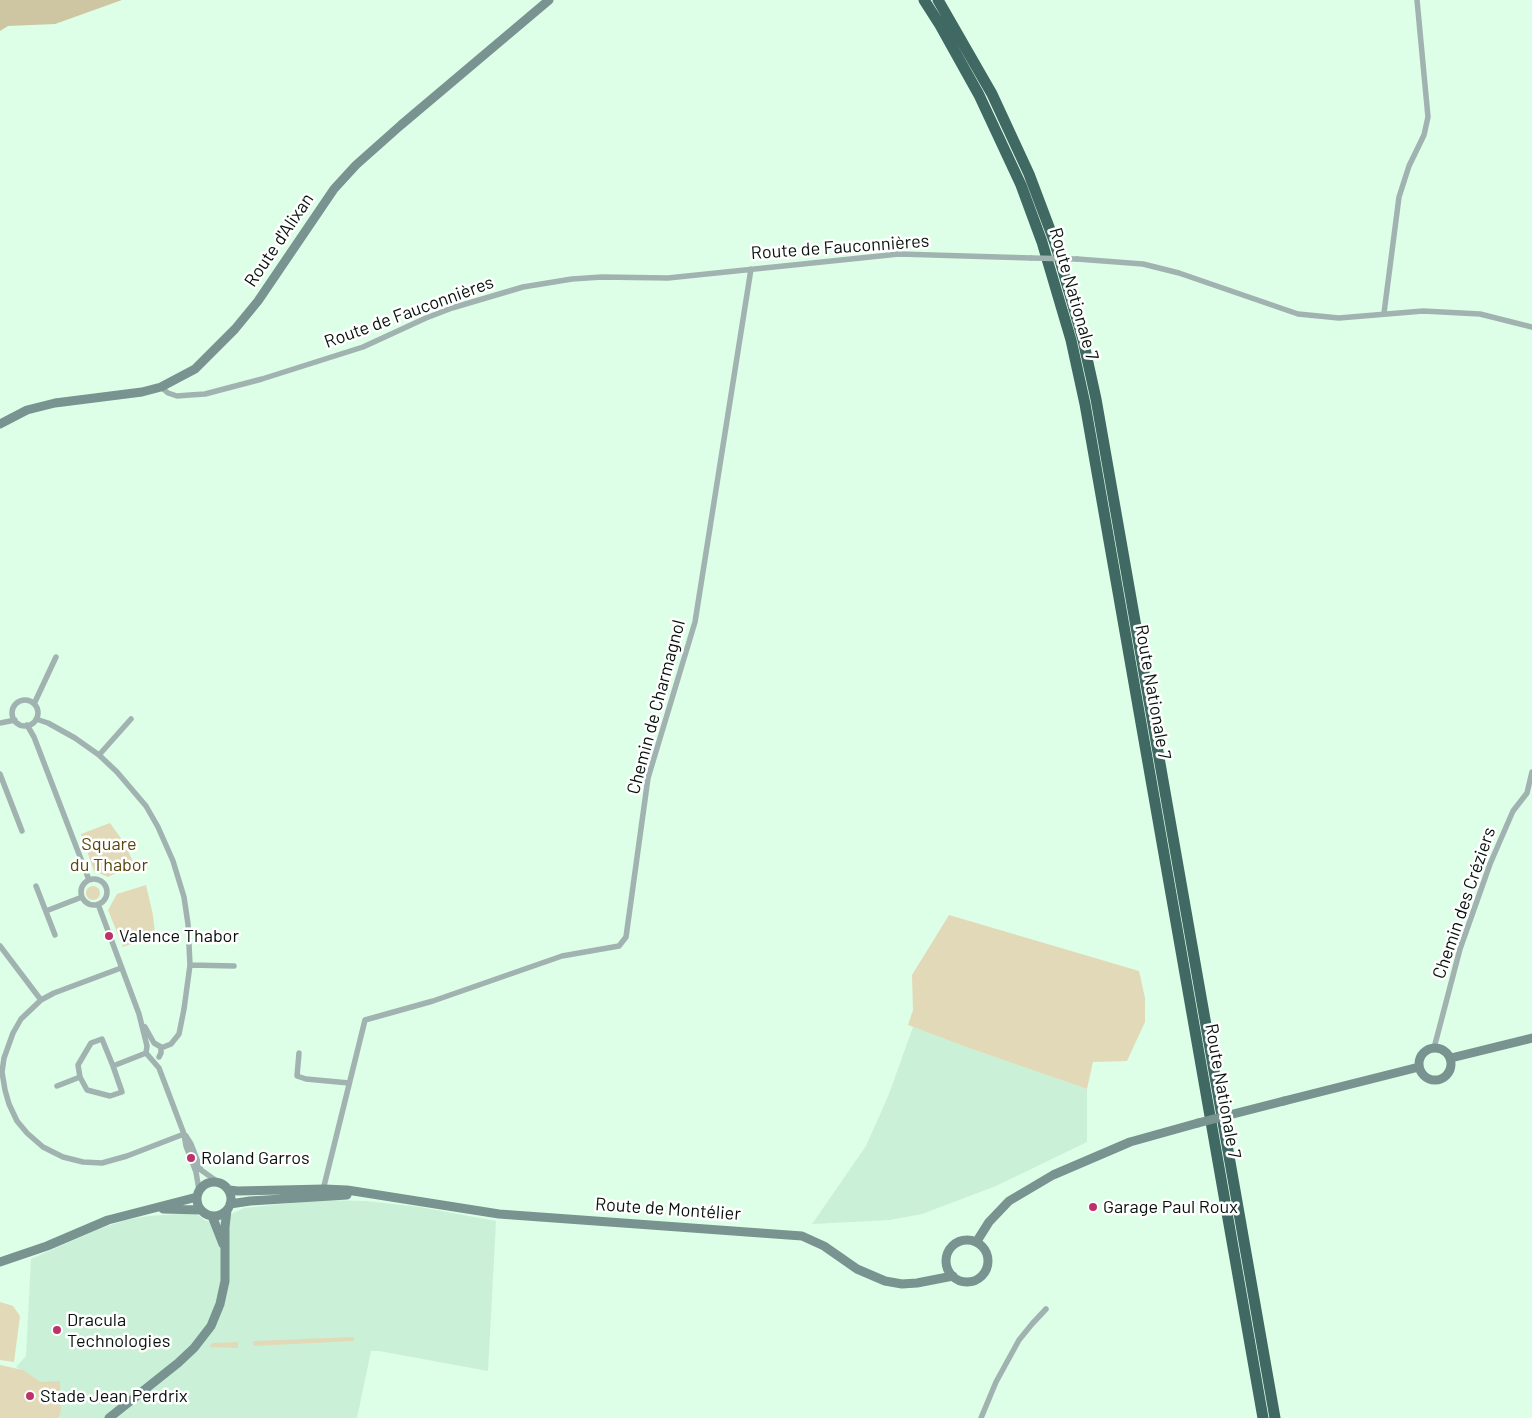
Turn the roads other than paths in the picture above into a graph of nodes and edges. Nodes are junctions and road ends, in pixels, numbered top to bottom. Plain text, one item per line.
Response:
1 (549, 0) edge
2 (924, 0) edge
3 (938, 0) edge
4 (1417, 0) edge
5 (751, 269) junction
6 (1384, 313) junction
7 (1532, 326) edge
8 (161, 387) junction
9 (0, 424) edge
10 (56, 657) dead end
11 (34, 704) junction
12 (36, 719) junction
13 (131, 719) dead end
14 (15, 720) junction
15 (0, 723) edge
16 (27, 725) junction
17 (99, 755) junction
18 (1532, 772) edge
19 (0, 774) edge
20 (22, 831) dead end
21 (89, 880) junction
22 (36, 886) dead end
23 (82, 897) junction
24 (98, 904) junction
25 (46, 911) junction
26 (55, 935) dead end
27 (0, 946) edge
28 (190, 966) junction
29 (234, 966) dead end
30 (121, 968) junction
31 (41, 1000) junction
32 (139, 1014) junction
33 (1532, 1038) edge
34 (154, 1042) junction
35 (147, 1046) junction
36 (161, 1048) junction
37 (1434, 1048) junction
38 (146, 1053) junction
39 (300, 1053) dead end
40 (159, 1057) junction
41 (1451, 1058) junction
42 (152, 1059) junction
43 (112, 1066) junction
44 (1419, 1067) junction
45 (80, 1077) junction
46 (349, 1084) junction
47 (57, 1086) dead end
48 (166, 1086) junction
49 (184, 1134) junction
50 (218, 1182) junction
51 (228, 1190) junction
52 (322, 1192) junction
53 (198, 1193) junction
54 (229, 1207) junction
55 (148, 1209) junction
56 (200, 1210) junction
57 (212, 1216) junction
58 (977, 1242) junction
59 (226, 1254) junction
60 (0, 1262) edge
61 (953, 1276) junction
62 (1046, 1309) dead end
63 (109, 1418) edge
64 (981, 1418) edge
65 (1263, 1418) edge
66 (1275, 1418) edge

1 - 8 main road, Route d'Alixan
2 - 65 highway, Route Nationale 7
3 - 66 highway, Route Nationale 7
4 - 6 street
5 - 6 street, Route de Fauconnières, bridge
5 - 8 street, Route de Fauconnières
5 - 46 street, Chemin de Charmagnol
6 - 7 street, Route de Fauconnières
8 - 9 main road, Route d'Alixan
10 - 11 street
11 - 12 street
11 - 14 street
12 - 16 street
12 - 17 street
13 - 17 street
14 - 15 street
14 - 16 street
16 - 21 street
17 - 28 street
18 - 37 street, Chemin des Créziers
19 - 20 street
21 - 23 street
21 - 24 street
22 - 25 street
23 - 24 street
23 - 25 street
24 - 30 street
25 - 26 street
27 - 31 street
28 - 29 street
28 - 36 street
30 - 31 street
30 - 32 street
31 - 49 street
32 - 34 street
32 - 35 street
33 - 41 main road
34 - 35 street
34 - 36 street
35 - 38 street
36 - 40 street
37 - 41 main road
37 - 44 main road
38 - 42 street
38 - 43 street
39 - 46 street
40 - 42 street
40 - 48 street
41 - 44 main road
42 - 48 street
43 - 45 street
43 - 45 street
44 - 58 main road, bridge
45 - 47 street
46 - 52 street, Chemin de Charmagnol
48 - 49 street
49 - 50 street
49 - 53 street
50 - 51 main road
50 - 53 main road
51 - 52 main road, Route de Montélier
51 - 54 main road
52 - 54 main road, Route de Montélier
52 - 61 main road, Route de Montélier
53 - 55 main road
53 - 56 main road
54 - 57 main road, Route de Montélier
54 - 59 main road
55 - 56 main road
55 - 60 main road
56 - 57 main road
57 - 59 main road
58 - 61 main road
58 - 61 main road
59 - 63 main road
62 - 64 street

